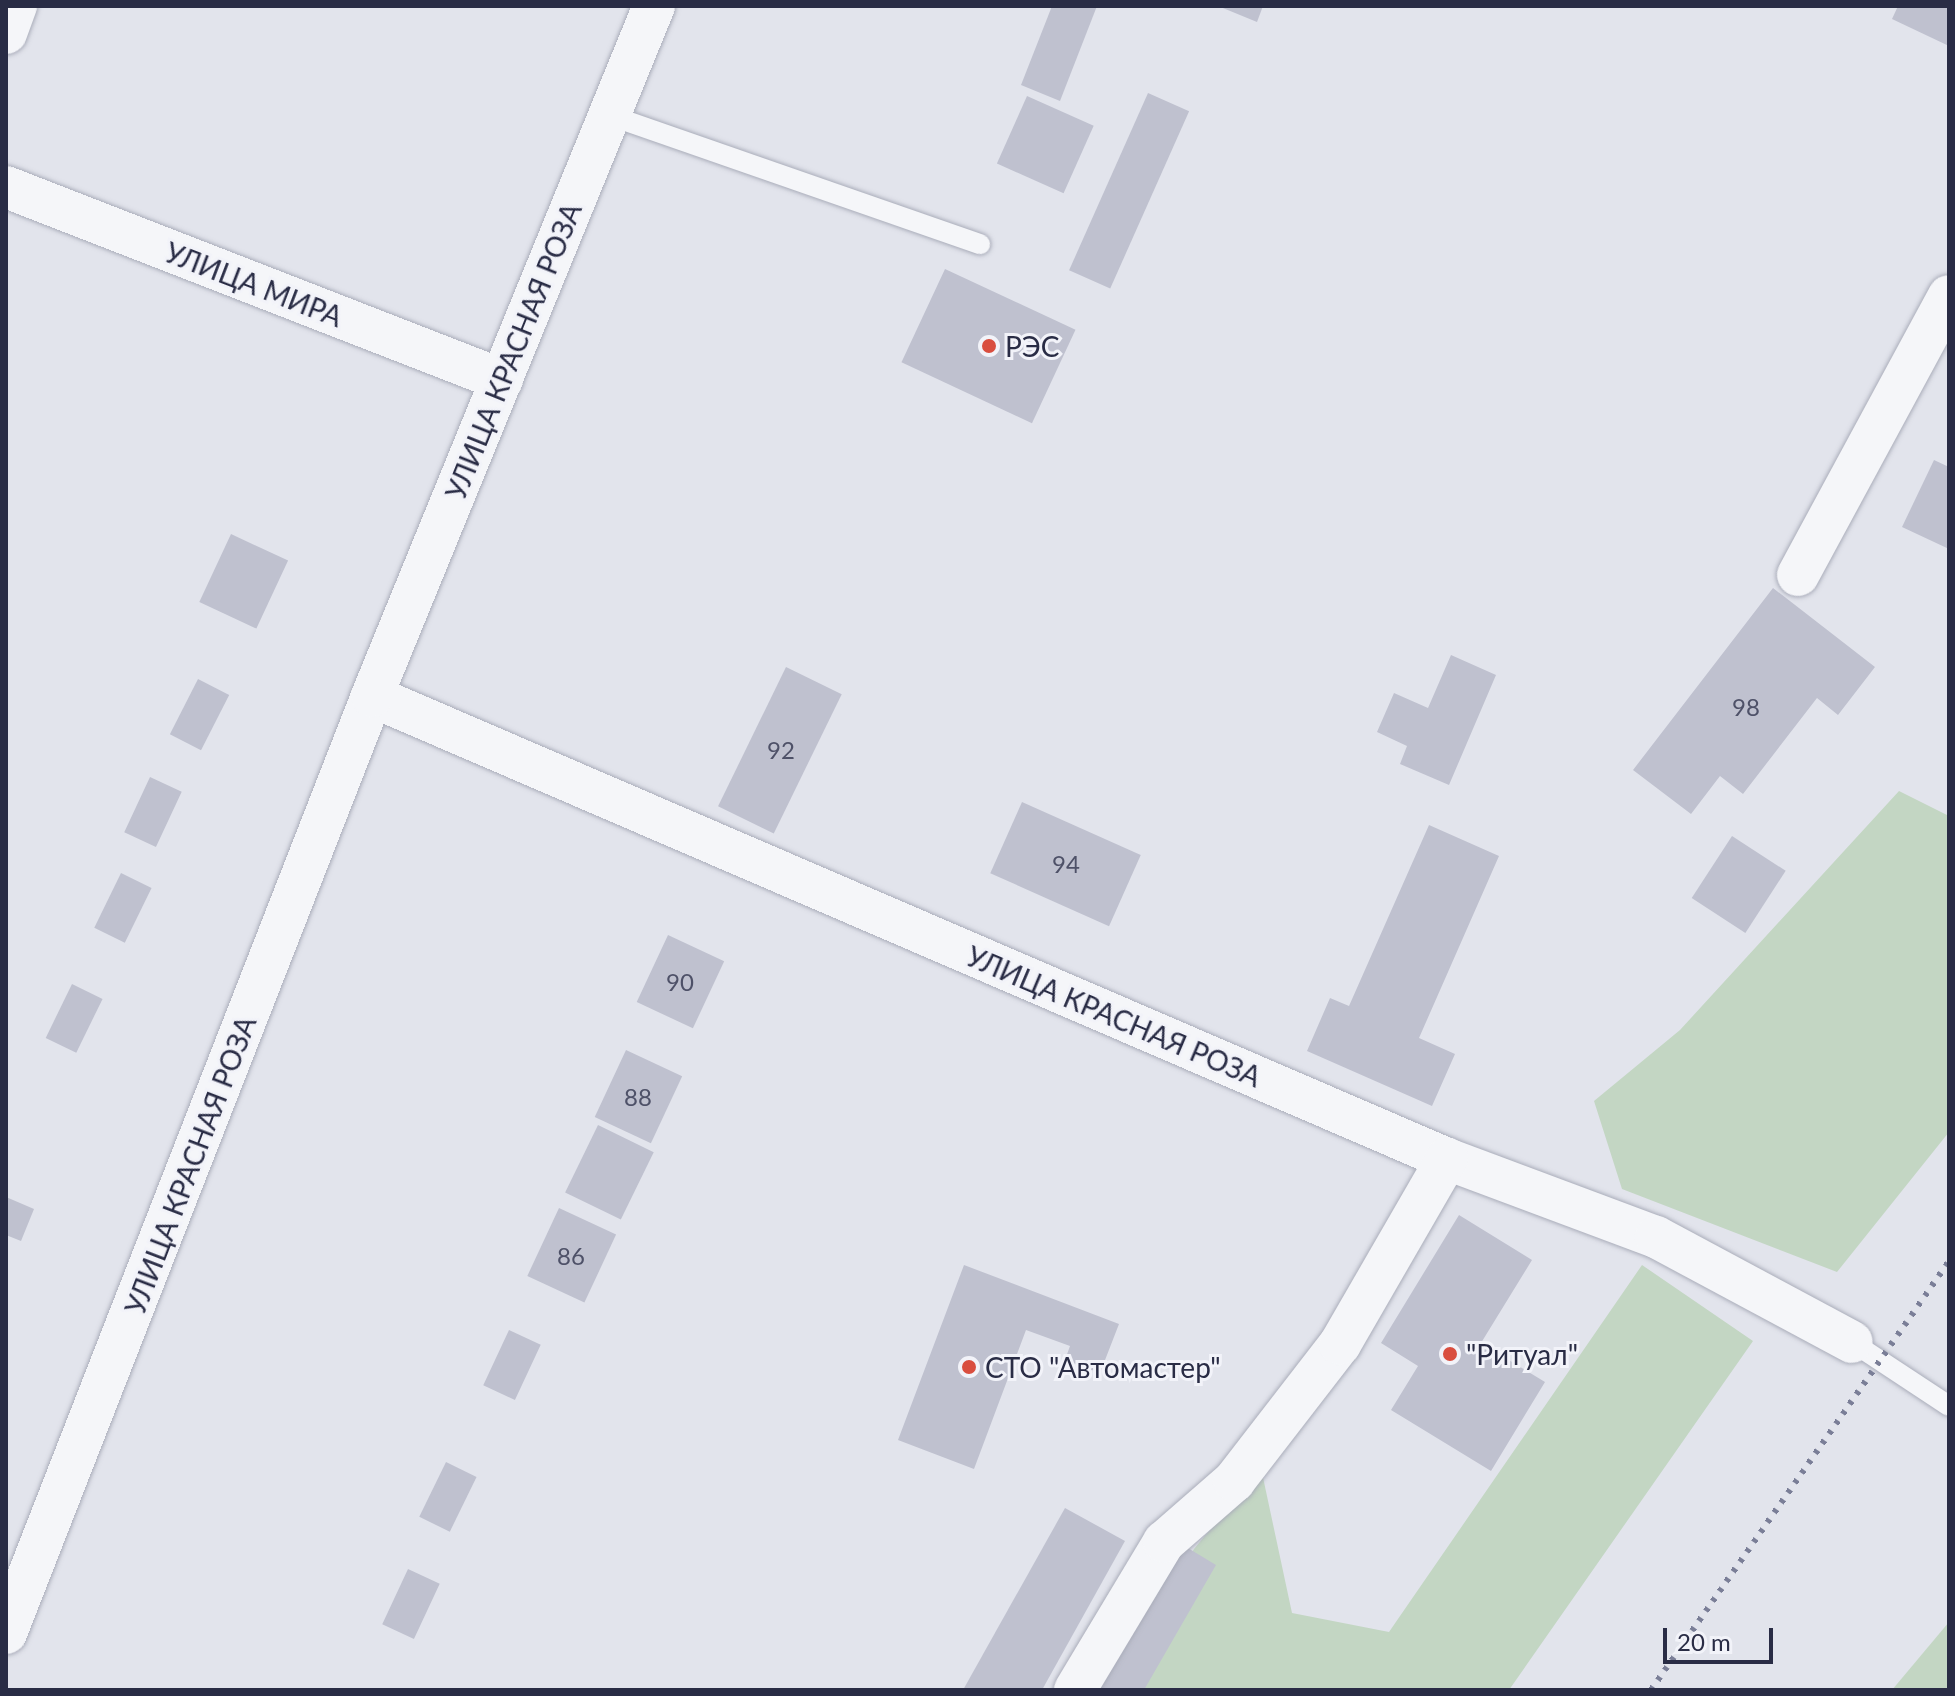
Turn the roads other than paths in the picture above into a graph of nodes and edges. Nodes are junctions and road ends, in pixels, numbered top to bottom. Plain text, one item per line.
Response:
1 (16, 6) edge
2 (654, 6) edge
3 (6, 33) edge
4 (609, 115) junction
5 (6, 187) edge
6 (980, 244) dead end
7 (1949, 296) edge
8 (502, 380) junction
9 (1798, 575) dead end
10 (372, 696) junction
11 (1447, 1159) junction
12 (1852, 1342) joint
13 (1949, 1406) edge
14 (18, 1572) edge
15 (6, 1633) edge
16 (1075, 1690) edge

1 - 3 street
2 - 4 street, УЛИЦА КРАСНАЯ РОЗА
4 - 6 lane
4 - 8 street, УЛИЦА КРАСНАЯ РОЗА
5 - 8 street, УЛИЦА МИРА
7 - 9 street
8 - 10 street, УЛИЦА КРАСНАЯ РОЗА
10 - 11 street, УЛИЦА КРАСНАЯ РОЗА
10 - 14 street, УЛИЦА КРАСНАЯ РОЗА
11 - 12 street, УЛИЦА КРАСНАЯ РОЗА
11 - 16 street
12 - 13 lane
14 - 15 street, УЛИЦА КРАСНАЯ РОЗА

